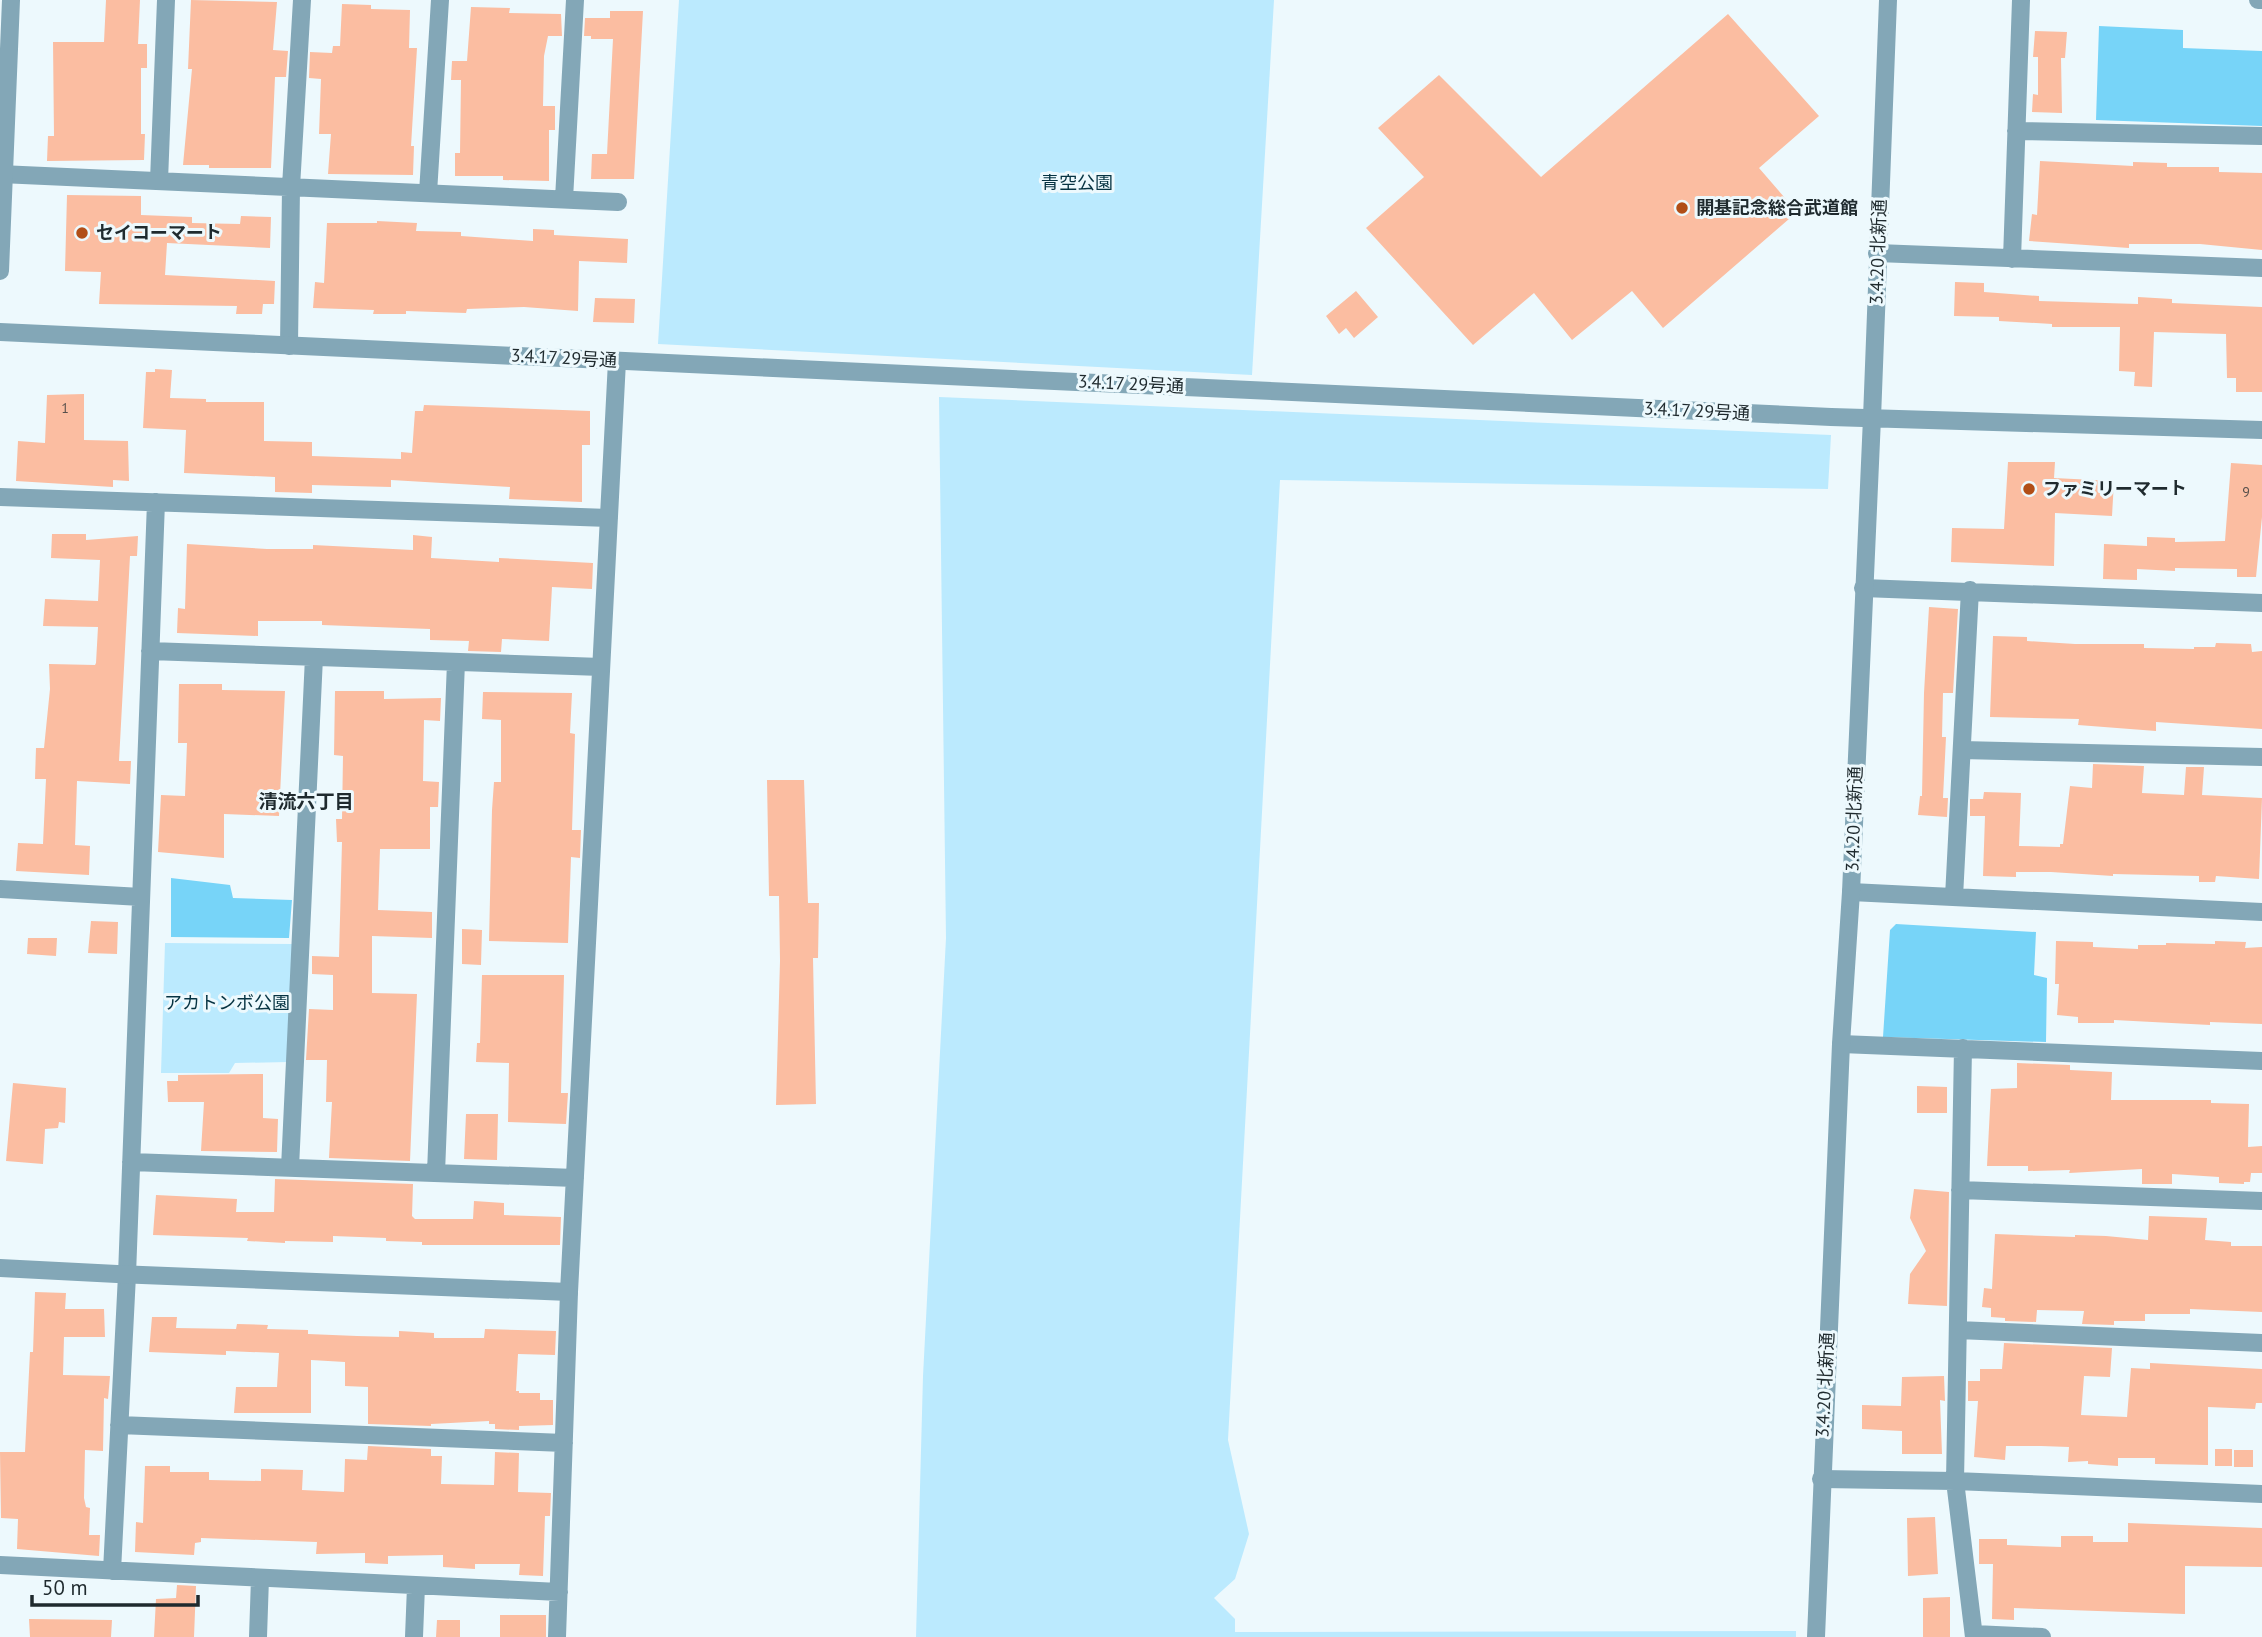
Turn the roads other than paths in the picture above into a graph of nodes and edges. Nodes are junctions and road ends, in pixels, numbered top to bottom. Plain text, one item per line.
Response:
1 (11, 0) edge
2 (166, 0) edge
3 (302, 0) edge
4 (440, 0) edge
5 (575, 0) edge
6 (1888, 0) edge
7 (2021, 0) edge
8 (2016, 131) junction
9 (2262, 136) edge
10 (2, 174) edge
11 (159, 181) junction
12 (291, 187) junction
13 (428, 193) junction
14 (564, 200) junction
15 (618, 202) dead end
16 (1877, 253) junction
17 (2012, 259) junction
18 (2262, 268) edge
19 (0, 271) edge
20 (0, 332) edge
21 (289, 346) junction
22 (617, 361) junction
23 (1872, 418) junction
24 (2262, 430) edge
25 (0, 497) edge
26 (156, 502) junction
27 (609, 518) junction
28 (1863, 587) junction
29 (1970, 590) junction
30 (2262, 603) edge
31 (150, 651) junction
32 (314, 657) junction
33 (456, 662) junction
34 (601, 667) junction
35 (1962, 750) junction
36 (2262, 757) edge
37 (0, 889) edge
38 (1851, 892) junction
39 (141, 897) junction
40 (1954, 897) junction
41 (2262, 912) edge
42 (1841, 1044) junction
43 (1963, 1048) junction
44 (2262, 1061) edge
45 (131, 1162) junction
46 (290, 1168) junction
47 (436, 1173) junction
48 (575, 1178) junction
49 (1960, 1190) junction
50 (2262, 1201) edge
51 (0, 1268) edge
52 (127, 1275) junction
53 (569, 1292) junction
54 (1958, 1330) junction
55 (2262, 1343) edge
56 (119, 1425) junction
57 (564, 1443) junction
58 (1821, 1479) junction
59 (1955, 1481) junction
60 (2262, 1494) edge
61 (0, 1566) edge
62 (112, 1571) junction
63 (260, 1578) junction
64 (416, 1586) junction
65 (558, 1592) junction
66 (1974, 1636) edge
67 (258, 1637) edge
68 (414, 1637) edge
69 (557, 1637) edge
70 (1816, 1637) edge
71 (2042, 1637) edge

1 - 10 street
2 - 11 street
3 - 12 street
4 - 13 street
5 - 14 street
6 - 16 street, 3.4.20 北新通
7 - 8 street
8 - 9 street
8 - 17 street
10 - 11 street
10 - 19 street
11 - 12 street
12 - 13 street
12 - 21 street
13 - 14 street
14 - 15 street
16 - 17 street
16 - 23 street, 3.4.20 北新通
17 - 18 street
20 - 21 street, 3.4.17 29号通
21 - 22 street, 3.4.17 29号通
22 - 23 street, 3.4.17 29号通
22 - 27 street
23 - 24 street, 3.4.17 29号通
23 - 28 street, 3.4.20 北新通
25 - 26 street
26 - 27 street
26 - 31 street
27 - 34 street
28 - 29 street
28 - 38 street, 3.4.20 北新通
29 - 30 street
29 - 35 street
31 - 32 street
31 - 39 street
32 - 33 street
32 - 46 street
33 - 34 street
33 - 47 street
34 - 48 street
35 - 36 street
35 - 40 street
37 - 39 street
38 - 40 street
38 - 42 street, 3.4.20 北新通
39 - 45 street
40 - 41 street
42 - 43 street
42 - 58 street, 3.4.20 北新通
43 - 44 street
43 - 49 street
45 - 46 street
45 - 52 street
46 - 47 street
47 - 48 street
48 - 53 street
49 - 50 street
49 - 54 street
51 - 52 street
52 - 53 street
52 - 56 street
53 - 57 street
54 - 55 street
54 - 59 street
56 - 57 street
56 - 62 street
57 - 65 street
58 - 59 street
58 - 70 street, 3.4.20 北新通
59 - 60 street
59 - 66 street
61 - 62 street
62 - 63 street
63 - 64 street
63 - 67 street
64 - 65 street
64 - 68 street
65 - 69 street
66 - 71 street

